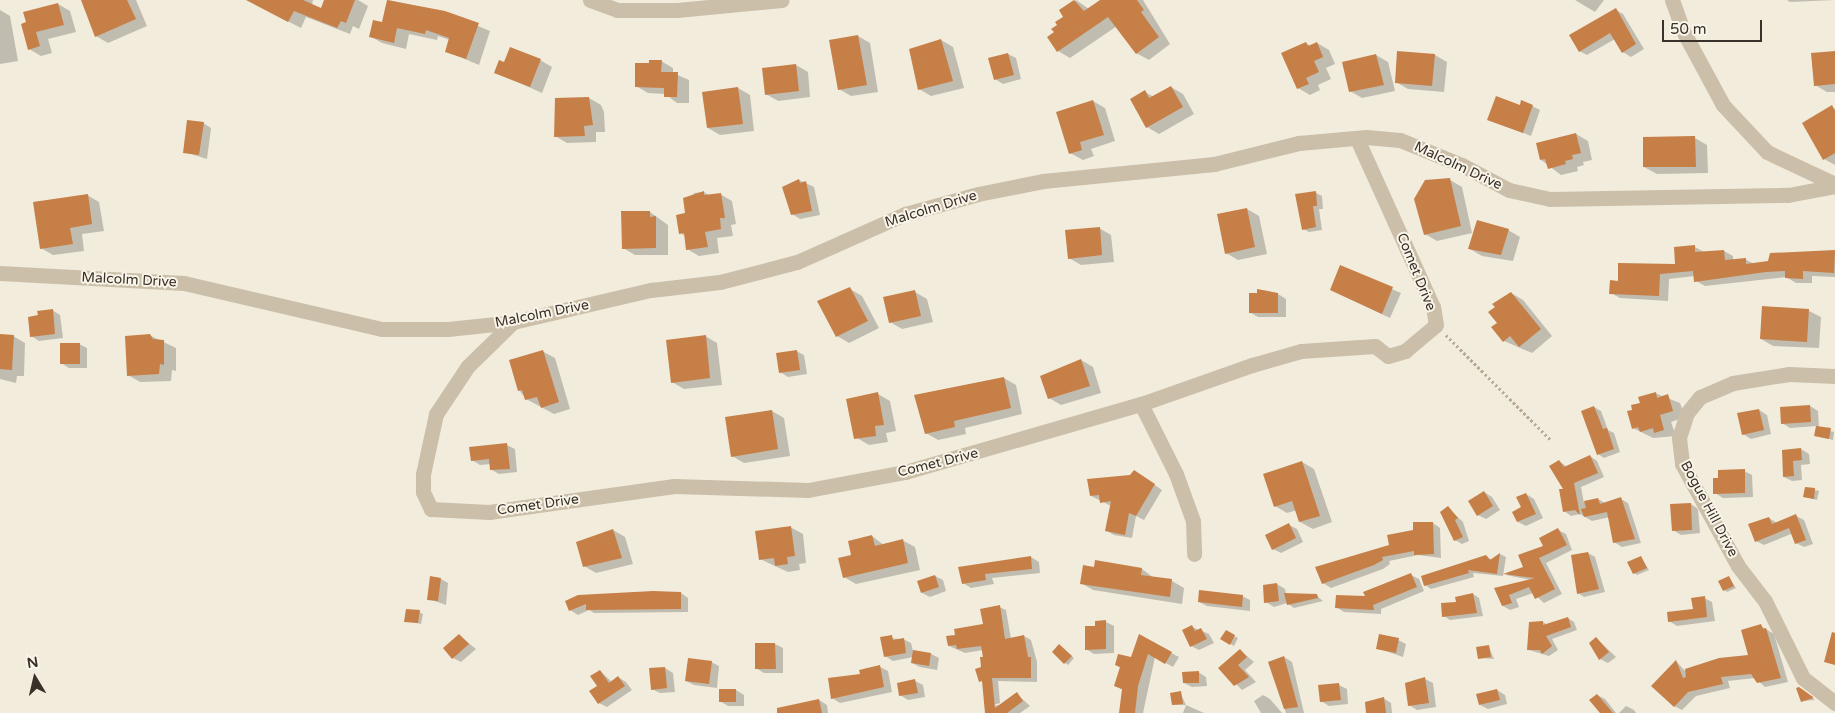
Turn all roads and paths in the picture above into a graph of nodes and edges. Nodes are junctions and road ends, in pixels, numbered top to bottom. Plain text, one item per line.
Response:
1 (590, 0) edge
2 (782, 0) edge
3 (1672, 0) edge
4 (1357, 139) junction
5 (1835, 185) edge
6 (0, 274) edge
7 (513, 322) junction
8 (1436, 325) junction
9 (1835, 376) edge
10 (1141, 404) junction
11 (1551, 440) dead end
12 (1194, 554) dead end
13 (1835, 703) edge

1 - 2 street
3 - 5 street
4 - 5 street, Malcolm Drive
4 - 7 street, Malcolm Drive
4 - 8 street, Comet Drive
6 - 7 street, Malcolm Drive
7 - 10 street, Comet Drive
8 - 10 street, Comet Drive
8 - 11 path
9 - 13 street, Bogue Hill Drive
10 - 12 street

